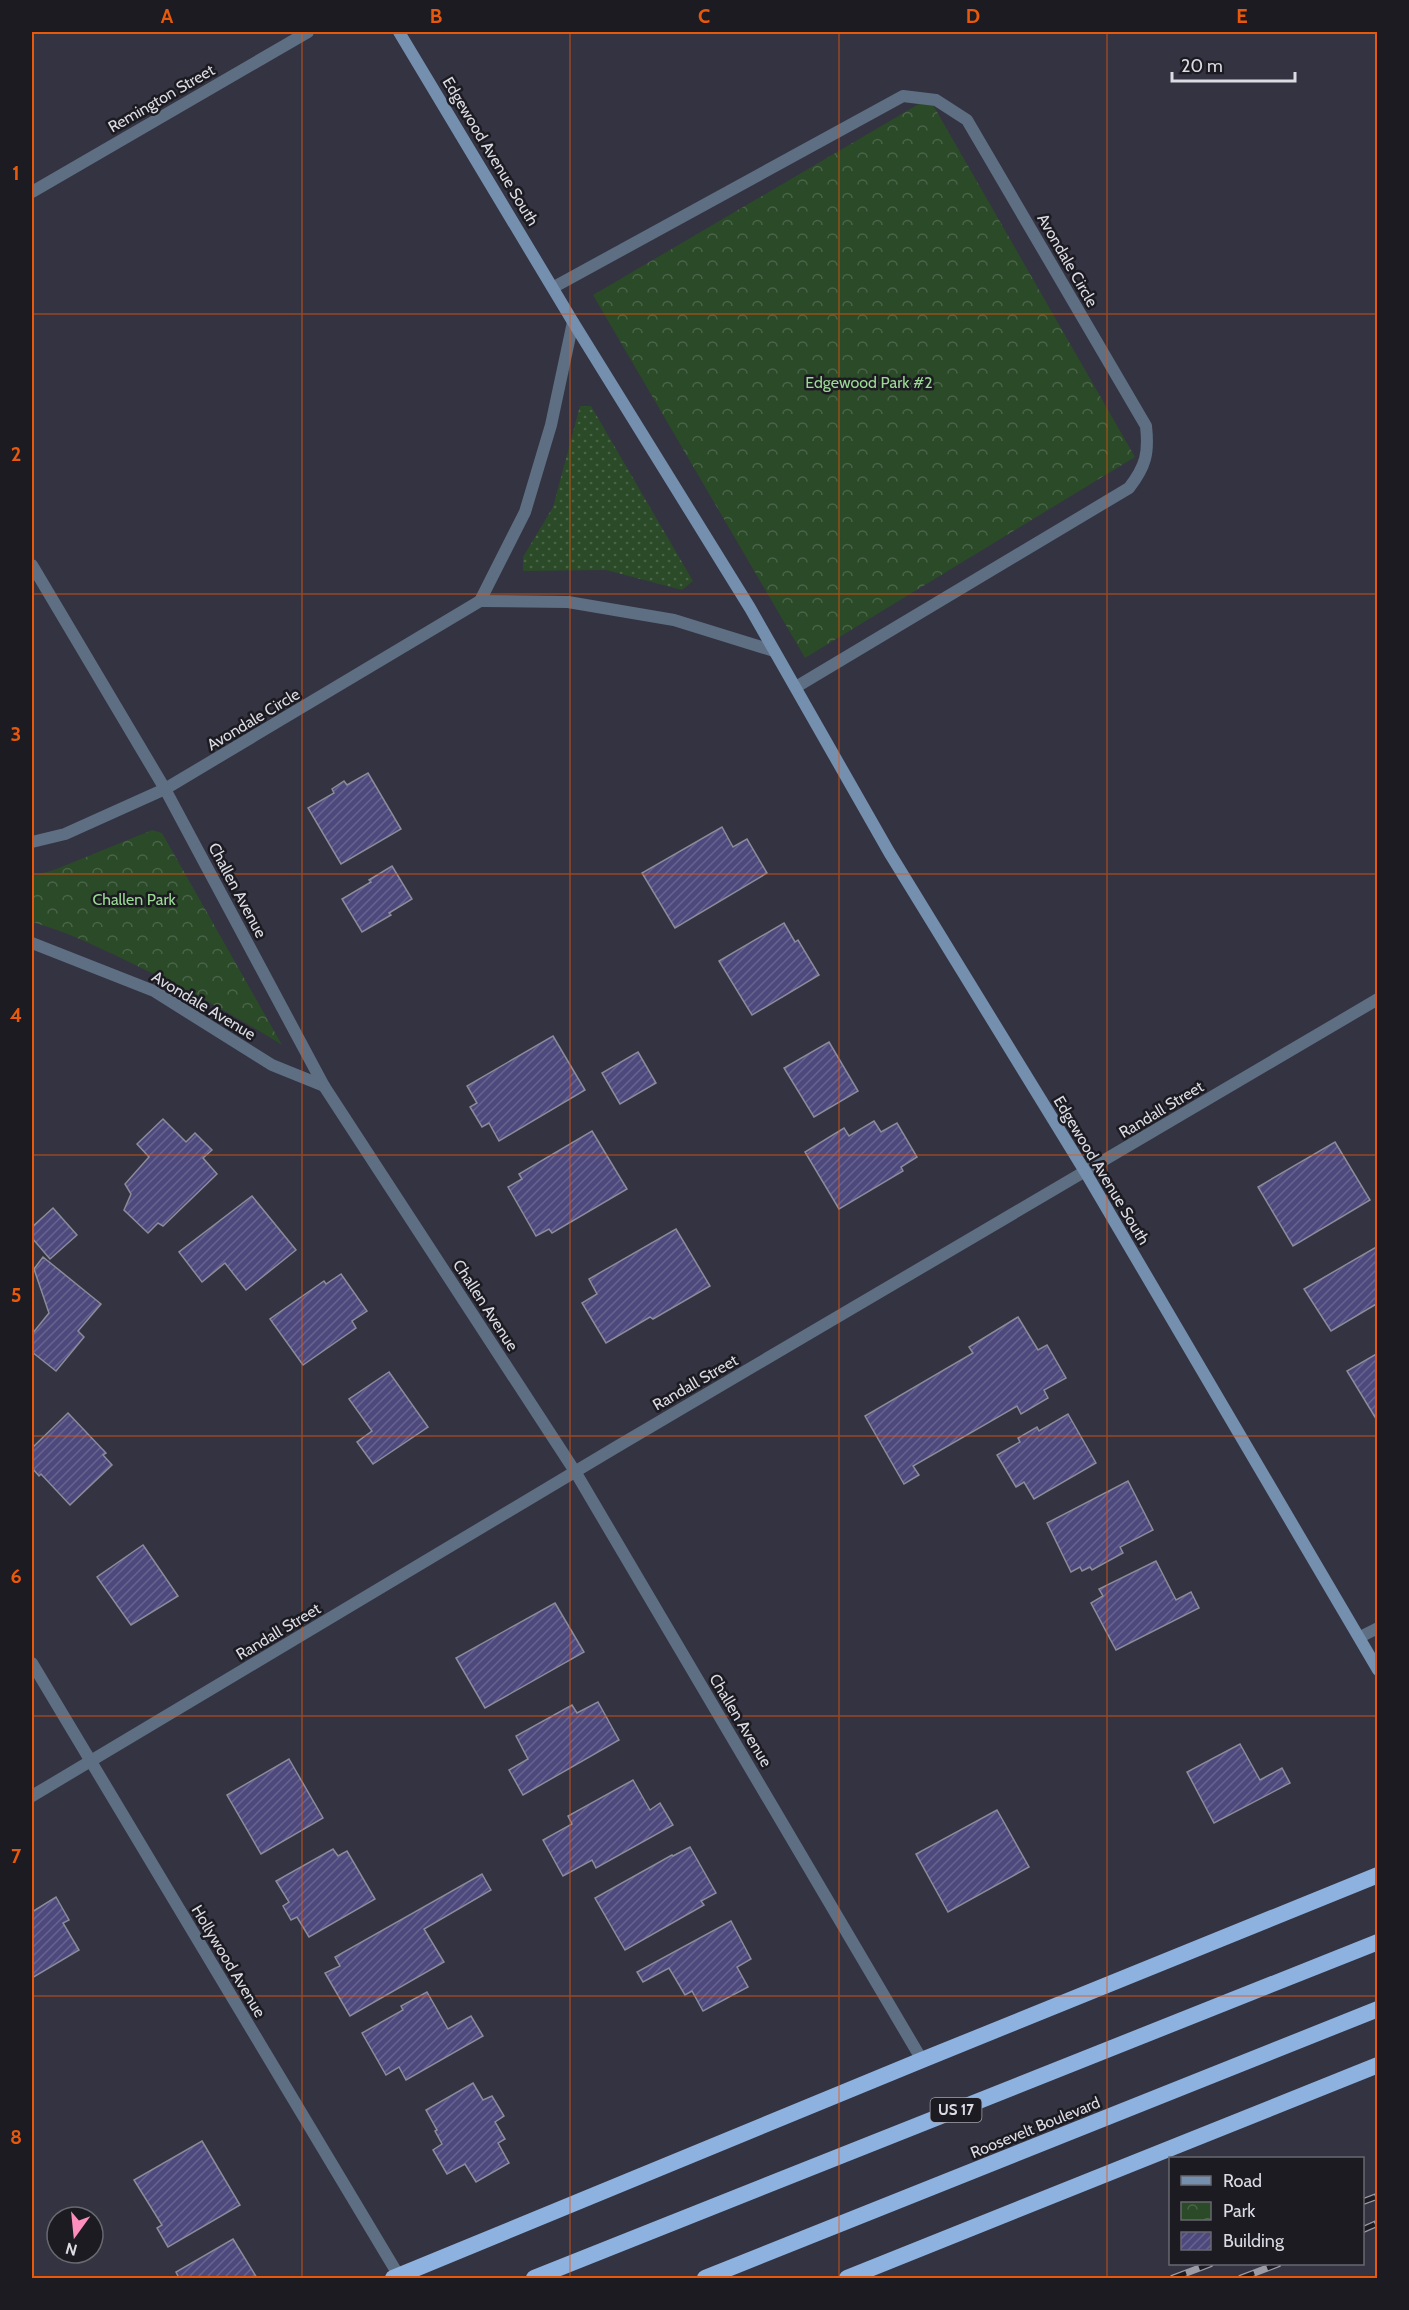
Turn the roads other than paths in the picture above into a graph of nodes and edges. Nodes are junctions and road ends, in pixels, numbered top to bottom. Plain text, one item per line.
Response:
1 (308, 32) edge
2 (399, 32) edge
3 (32, 192) edge
4 (554, 288) junction
5 (573, 322) junction
6 (32, 565) edge
7 (480, 601) junction
8 (774, 651) junction
9 (796, 687) junction
10 (165, 789) junction
11 (32, 842) edge
12 (32, 943) edge
13 (1377, 999) edge
14 (324, 1086) junction
15 (1086, 1173) junction
16 (576, 1473) junction
17 (1377, 1628) edge
18 (1360, 1637) junction
19 (32, 1663) edge
20 (1377, 1670) edge
21 (89, 1762) junction
22 (32, 1796) edge
23 (1377, 1875) edge
24 (1377, 1942) edge
25 (1377, 2008) edge
26 (922, 2060) junction
27 (1377, 2065) edge
28 (396, 2277) edge
29 (534, 2278) edge
30 (705, 2278) edge
31 (847, 2278) edge

1 - 3 street, Remington Street
2 - 4 main road, Edgewood Avenue South
4 - 5 main road
4 - 9 street, Avondale Circle
5 - 7 street
5 - 8 main road
6 - 10 street, Challen Avenue
7 - 8 street
7 - 10 street, Avondale Circle
8 - 9 main road
9 - 15 main road, Edgewood Avenue South
10 - 11 street, Avondale Circle
10 - 14 street, Challen Avenue
12 - 14 street, Avondale Avenue
13 - 15 street, Randall Street
14 - 16 street, Challen Avenue
15 - 16 street, Randall Street
15 - 18 main road, Edgewood Avenue South
16 - 21 street, Randall Street
16 - 26 street, Challen Avenue
17 - 18 street
18 - 20 main road, Edgewood Avenue South
19 - 21 street, Hollywood Avenue
21 - 22 street, Randall Street
21 - 28 street, Hollywood Avenue
23 - 26 highway
24 - 29 highway, US 17
25 - 30 highway, Roosevelt Boulevard
26 - 28 highway
27 - 31 highway

